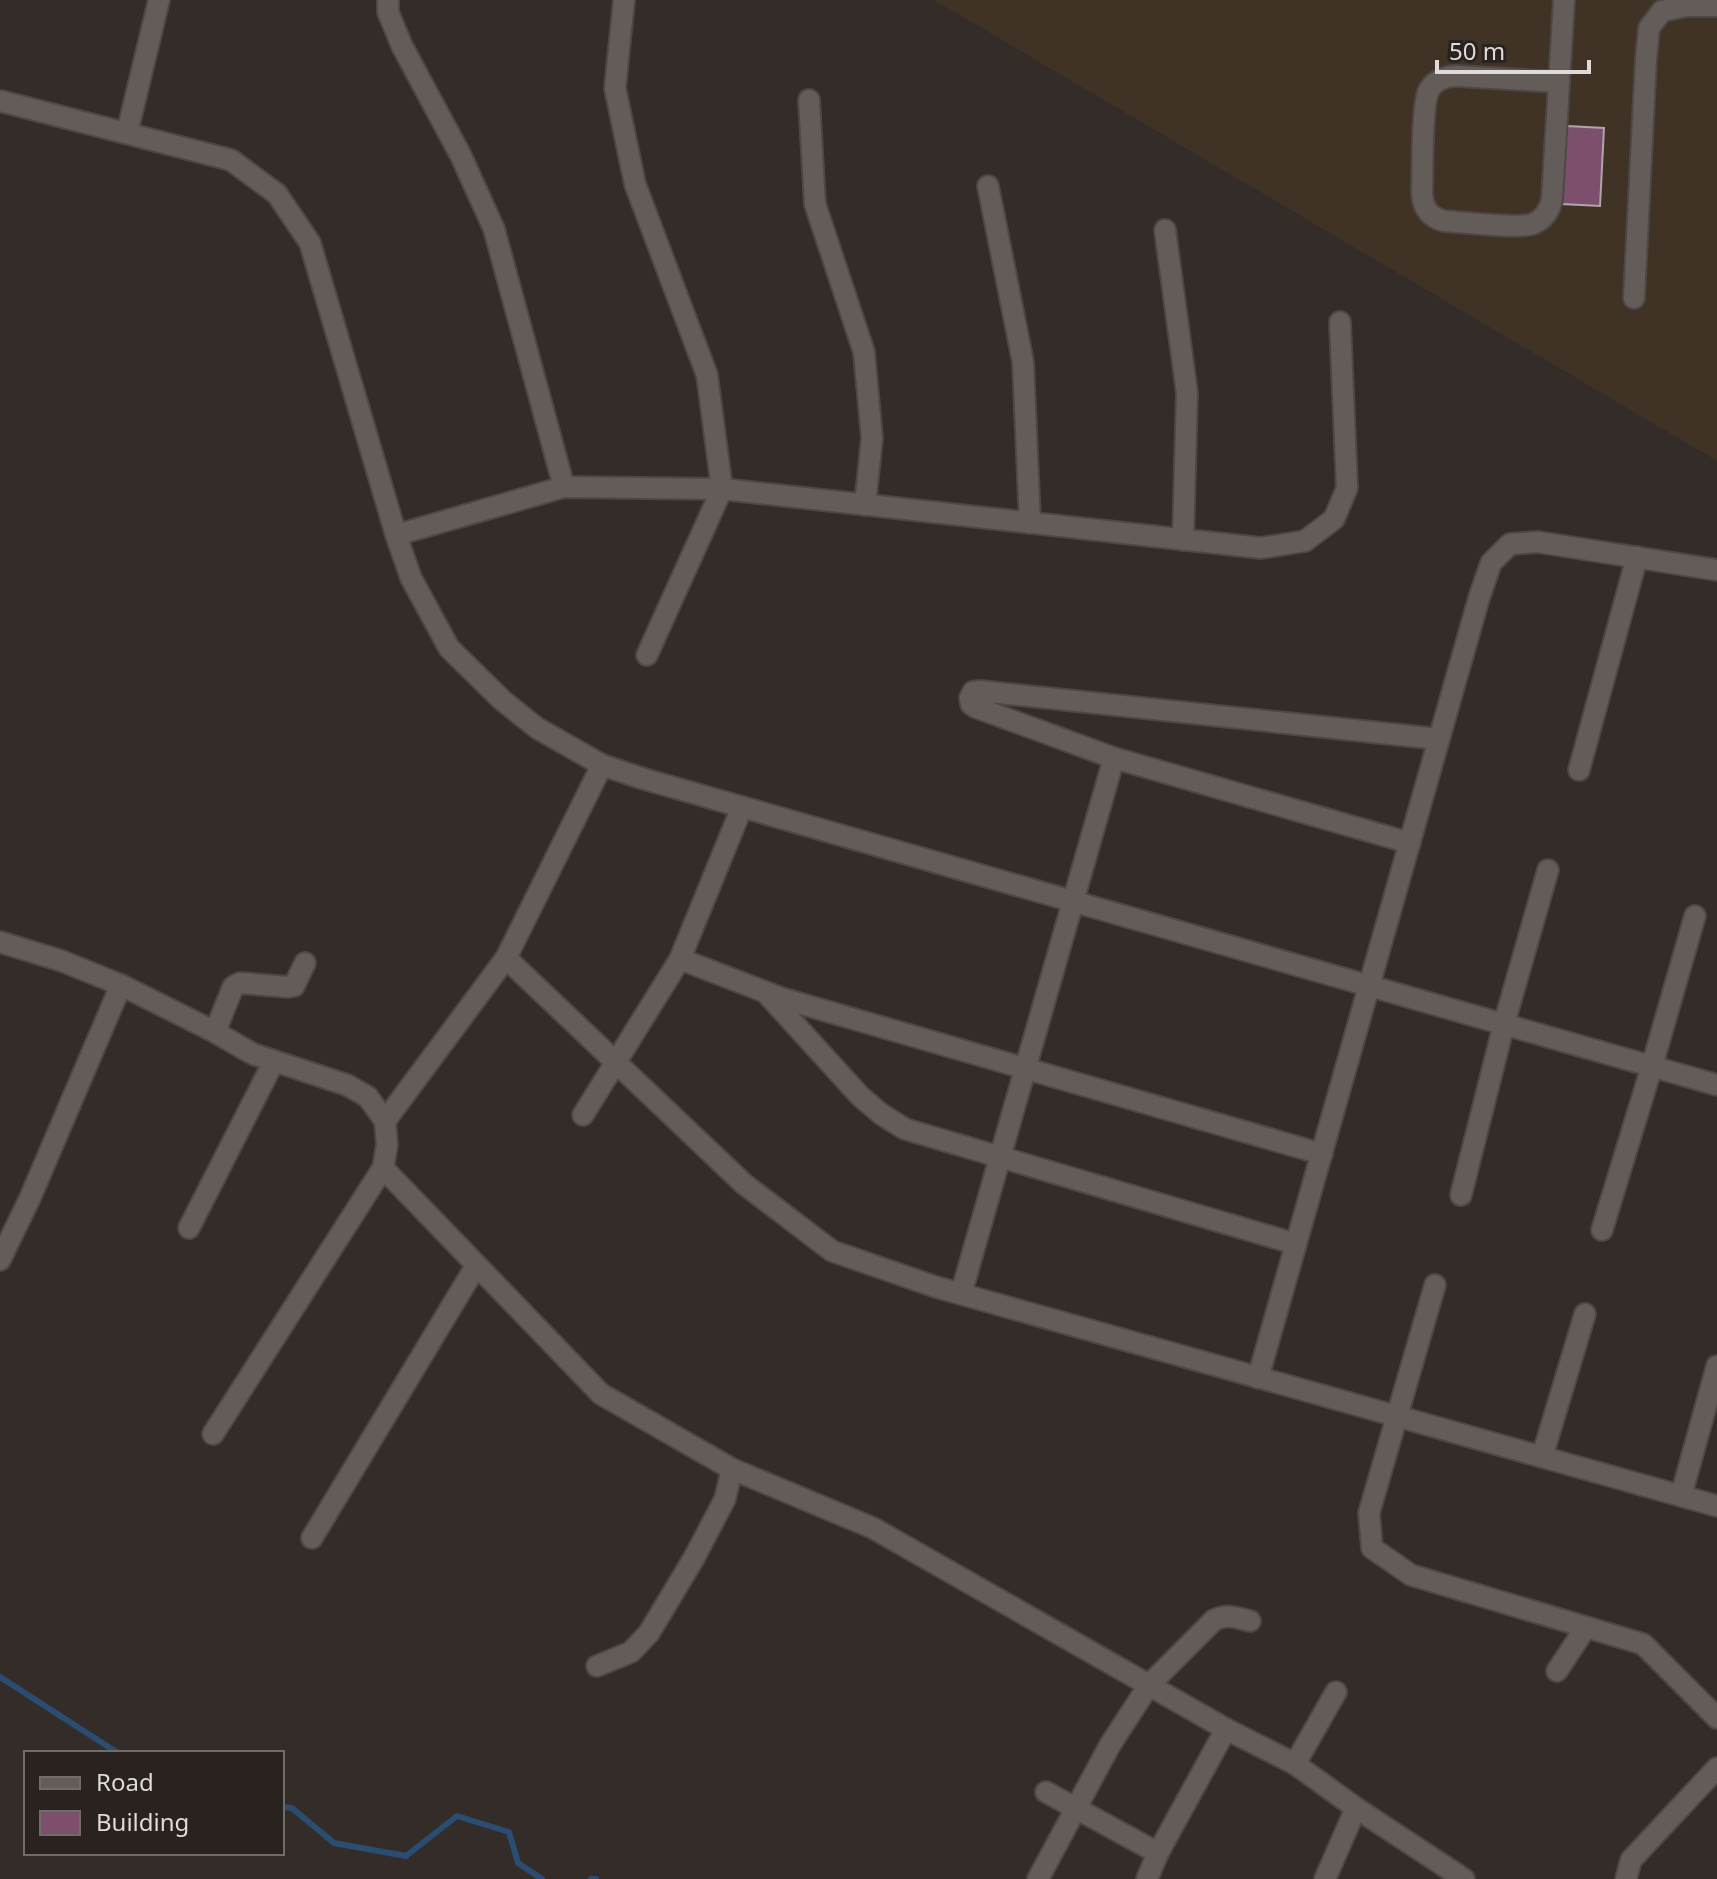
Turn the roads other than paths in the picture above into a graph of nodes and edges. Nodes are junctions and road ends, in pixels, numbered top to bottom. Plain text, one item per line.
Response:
1 (159, 0) edge
2 (388, 0) edge
3 (624, 0) edge
4 (1564, 0) edge
5 (1717, 6) edge
6 (1559, 82) junction
7 (809, 100) dead end
8 (0, 101) edge
9 (127, 133) junction
10 (988, 186) dead end
11 (1165, 230) dead end
12 (1634, 298) dead end
13 (1340, 322) dead end
14 (564, 487) junction
15 (722, 489) junction
16 (865, 505) junction
17 (1030, 523) junction
18 (396, 535) junction
19 (1183, 540) junction
20 (1637, 557) junction
21 (1717, 570) edge
22 (647, 655) dead end
23 (1439, 739) junction
24 (1114, 758) junction
25 (602, 765) junction
26 (1579, 770) dead end
27 (742, 807) junction
28 (1410, 843) junction
29 (1548, 870) dead end
30 (1073, 901) junction
31 (1695, 916) dead end
32 (0, 942) edge
33 (506, 958) junction
34 (680, 959) junction
35 (305, 963) dead end
36 (121, 985) junction
37 (1370, 986) junction
38 (766, 992) junction
39 (1504, 1024) junction
40 (215, 1032) junction
41 (274, 1061) junction
42 (615, 1062) junction
43 (1652, 1066) junction
44 (1025, 1068) junction
45 (1717, 1085) edge
46 (583, 1115) dead end
47 (385, 1121) junction
48 (1322, 1154) junction
49 (1000, 1157) junction
50 (383, 1168) junction
51 (1461, 1195) dead end
52 (189, 1228) dead end
53 (1602, 1230) dead end
54 (1296, 1244) junction
55 (0, 1260) edge
56 (476, 1266) junction
57 (1435, 1285) dead end
58 (961, 1294) junction
59 (1585, 1314) dead end
60 (1717, 1366) edge
61 (1258, 1378) junction
62 (1398, 1417) junction
63 (213, 1434) dead end
64 (1542, 1457) junction
65 (732, 1469) junction
66 (1681, 1496) junction
67 (1717, 1506) edge
68 (312, 1538) dead end
69 (1250, 1621) dead end
70 (1586, 1627) junction
71 (597, 1666) dead end
72 (1557, 1671) dead end
73 (1149, 1685) junction
74 (1336, 1692) dead end
75 (1717, 1718) edge
76 (1226, 1729) junction
77 (1295, 1764) junction
78 (1717, 1768) edge
79 (1046, 1792) dead end
80 (1356, 1808) junction
81 (1077, 1809) junction
82 (1158, 1853) junction
83 (1038, 1879) edge
84 (1147, 1879) edge
85 (1325, 1879) edge
86 (1464, 1879) edge
87 (1626, 1879) edge

1 - 9 street
2 - 14 street
3 - 15 street
4 - 6 street
5 - 12 street
6 - 6 street
7 - 16 street
8 - 9 street
9 - 18 street
10 - 17 street
11 - 19 street
13 - 19 street
14 - 15 street
14 - 18 street
15 - 16 street
15 - 22 street
16 - 17 street
17 - 19 street
18 - 25 street
20 - 21 street
20 - 23 street
20 - 26 street
23 - 24 street
23 - 28 street
24 - 28 street
24 - 30 street
25 - 27 street
25 - 33 street
27 - 30 street
27 - 34 street
28 - 37 street
29 - 39 street
30 - 37 street
30 - 44 street
31 - 43 street
32 - 36 street
33 - 42 street
33 - 47 street
34 - 38 street
34 - 42 street
35 - 40 street
36 - 40 street
36 - 55 street
37 - 39 street
37 - 48 street
38 - 44 street
38 - 49 street
39 - 43 street
39 - 51 street
40 - 41 street
41 - 47 street
41 - 52 street
42 - 46 street
42 - 58 street
43 - 45 street
43 - 53 street
44 - 48 street
44 - 49 street
47 - 50 street
48 - 54 street
49 - 54 street
49 - 58 street
50 - 56 street
50 - 63 street
54 - 61 street
56 - 65 street
56 - 68 street
57 - 62 street
58 - 61 street
59 - 64 street
60 - 66 street
61 - 62 street
62 - 64 street
62 - 70 street
64 - 66 street
65 - 71 street
65 - 73 street
66 - 67 street
69 - 73 street
70 - 72 street
70 - 75 street
73 - 76 street
73 - 81 street
74 - 77 street
76 - 77 street
76 - 82 street
77 - 80 street
78 - 87 street
79 - 81 street
80 - 85 street
80 - 86 street
81 - 82 street
81 - 83 street
82 - 84 street

